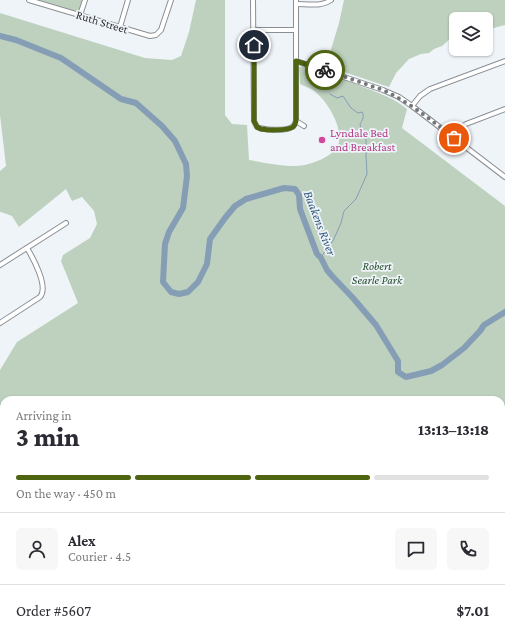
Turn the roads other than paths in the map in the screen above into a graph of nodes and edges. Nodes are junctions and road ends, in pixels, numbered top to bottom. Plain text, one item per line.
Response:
1 (29, 0) edge
2 (85, 0) edge
3 (128, 0) edge
4 (171, 0) edge
5 (253, 0) edge
6 (331, 0) edge
7 (296, 2) edge
8 (80, 15) junction
9 (120, 27) junction
10 (254, 30) junction
11 (296, 30) junction
12 (296, 61) junction
13 (505, 62) edge
14 (412, 106) junction
15 (505, 109) edge
16 (296, 121) junction
17 (304, 126) dead end
18 (454, 138) junction
19 (505, 177) edge
20 (66, 223) dead end
21 (27, 248) junction
22 (0, 265) edge
23 (0, 323) edge

1 - 8 street, Ruth Street
2 - 8 street
3 - 9 street
4 - 9 street, Ruth Street
5 - 10 street
6 - 7 street
7 - 11 street
8 - 9 street, Ruth Street
10 - 11 street
10 - 16 street
11 - 12 street
12 - 14 street
12 - 16 street
13 - 14 street
14 - 18 street
15 - 18 street
16 - 17 street
18 - 19 street
20 - 21 street
21 - 22 street
21 - 23 street

